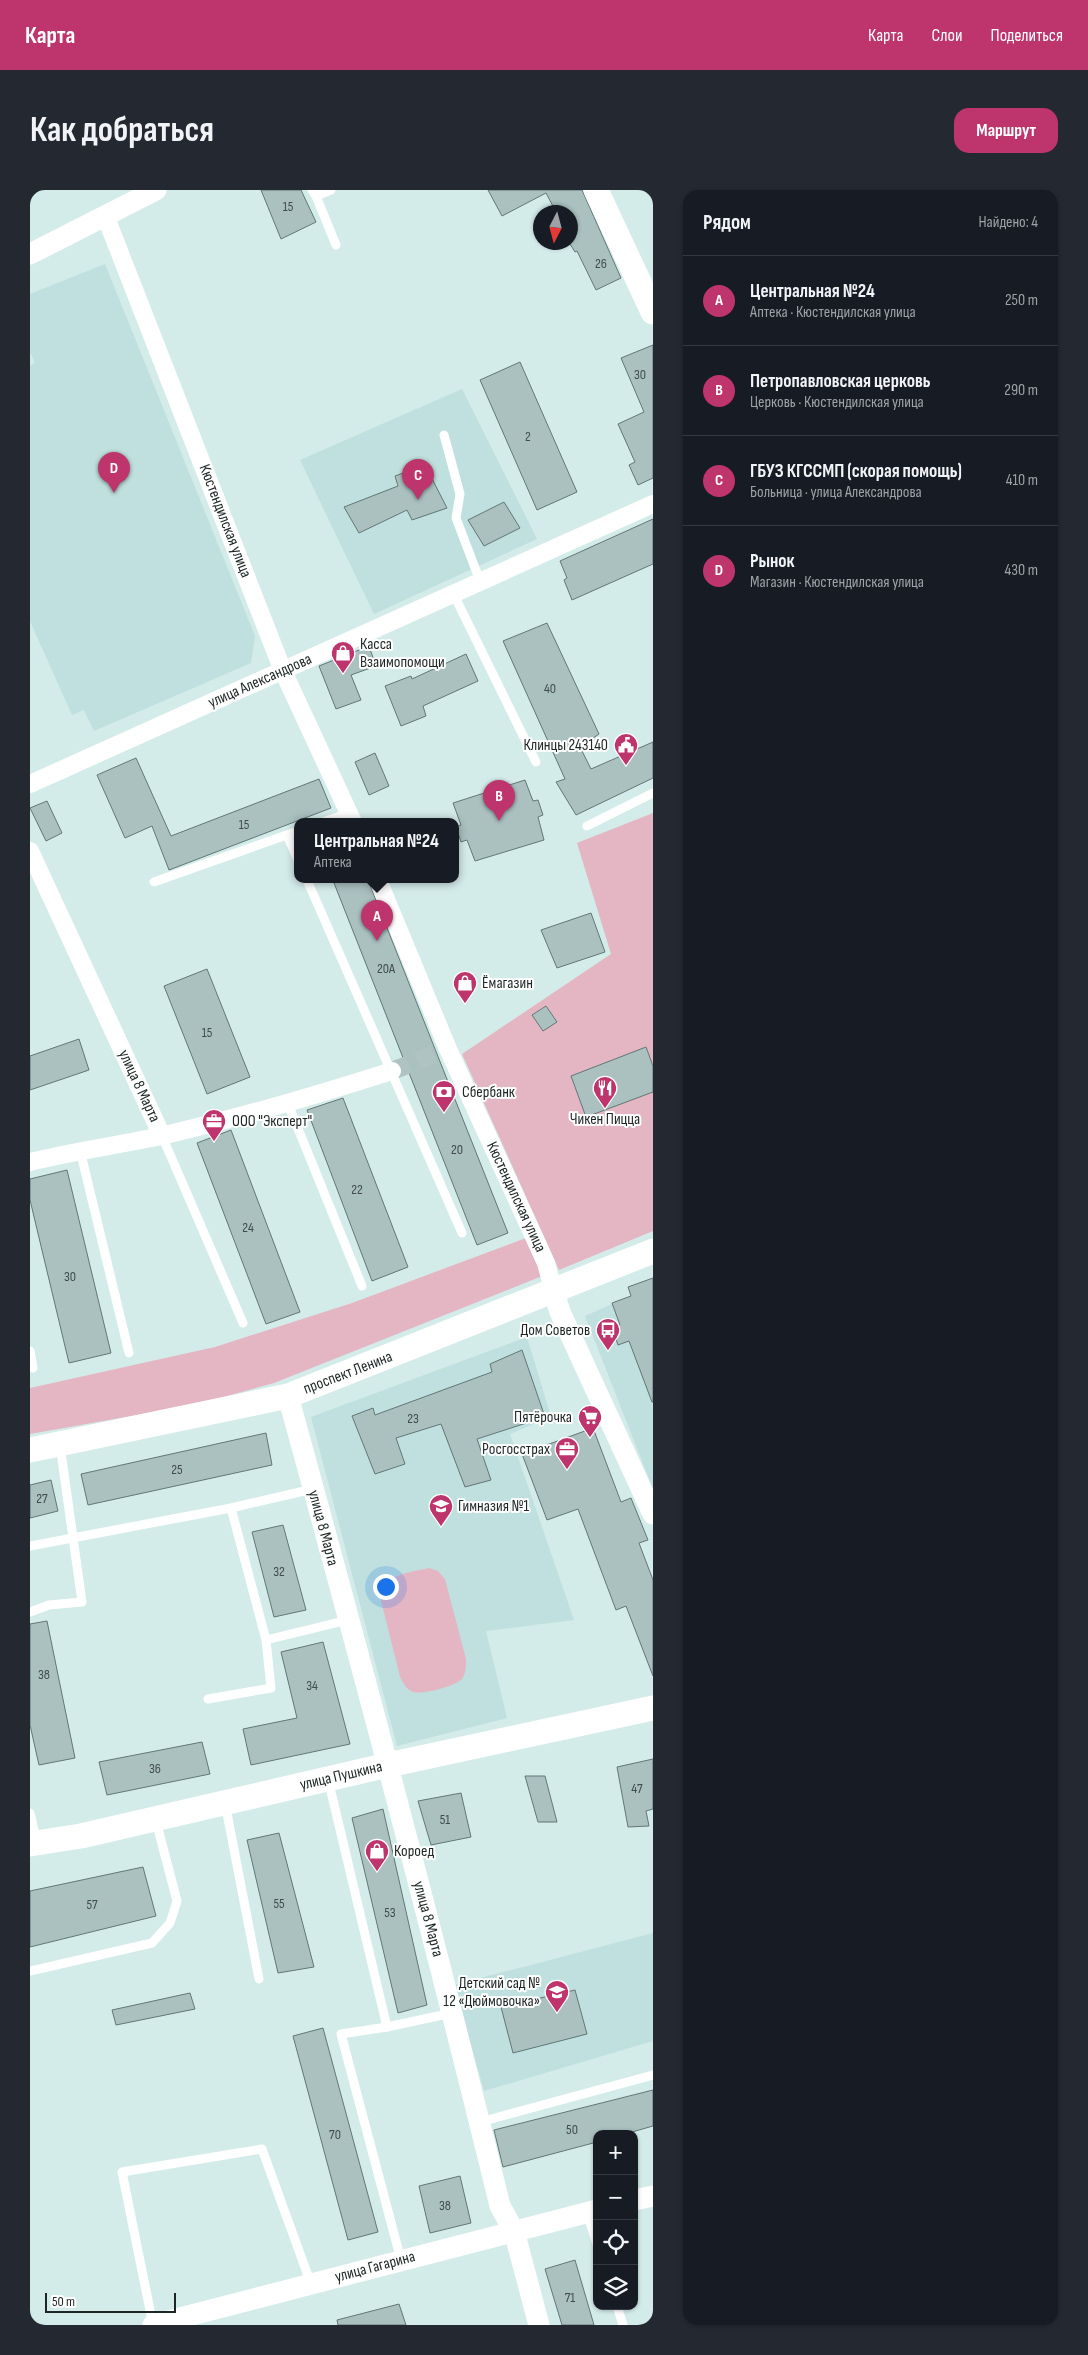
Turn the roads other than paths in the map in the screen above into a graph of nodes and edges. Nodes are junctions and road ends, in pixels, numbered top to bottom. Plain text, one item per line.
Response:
1 (156, 190) edge
2 (331, 190) edge
3 (596, 190) edge
4 (610, 190) edge
5 (314, 193) edge
6 (105, 215) junction
7 (336, 245) dead end
8 (30, 254) edge
9 (653, 280) edge
10 (653, 312) edge
11 (444, 435) dead end
12 (653, 504) edge
13 (480, 581) junction
14 (453, 594) junction
15 (283, 671) junction
16 (536, 762) dead end
17 (30, 784) edge
18 (653, 793) edge
19 (351, 818) edge
20 (587, 826) dead end
21 (294, 832) edge
22 (287, 835) junction
23 (30, 851) edge
24 (294, 851) edge
25 (154, 882) dead end
26 (308, 883) edge
27 (379, 883) edge
28 (392, 1071) junction
29 (288, 1104) junction
30 (162, 1136) junction
31 (80, 1150) junction
32 (30, 1162) edge
33 (462, 1234) dead end
34 (653, 1251) edge
35 (362, 1286) dead end
36 (554, 1292) junction
37 (243, 1323) dead end
38 (30, 1351) edge
39 (129, 1353) dead end
40 (34, 1368) dead end
41 (288, 1396) junction
42 (60, 1444) junction
43 (30, 1450) edge
44 (313, 1489) junction
45 (231, 1508) junction
46 (653, 1514) edge
47 (74, 1538) junction
48 (30, 1546) edge
49 (30, 1612) edge
50 (348, 1620) junction
51 (266, 1640) junction
52 (208, 1699) dead end
53 (653, 1708) edge
54 (388, 1765) junction
55 (328, 1779) junction
56 (225, 1803) junction
57 (30, 1813) edge
58 (156, 1819) junction
59 (33, 1843) edge
60 (30, 1971) edge
61 (259, 1979) dead end
62 (453, 2013) junction
63 (386, 2027) junction
64 (653, 2075) edge
65 (479, 2122) junction
66 (653, 2196) edge
67 (638, 2199) edge
68 (592, 2211) edge
69 (514, 2231) junction
70 (402, 2260) junction
71 (311, 2284) junction
72 (618, 2310) edge
73 (153, 2325) edge
74 (538, 2325) edge
75 (622, 2325) edge

1 - 6 street
2 - 5 lane
3 - 10 main road
4 - 9 main road
5 - 7 lane
6 - 8 street
6 - 15 street, Кюстендилская улица
11 - 13 lane
12 - 13 street, улица Александрова
13 - 14 street, улица Александрова
14 - 15 street, улица Александрова
14 - 16 lane
15 - 17 street, улица Александрова
15 - 19 street, Кюстендилская улица
18 - 20 lane
21 - 22 lane
22 - 24 lane
22 - 25 lane
23 - 30 street, улица 8 Марта
26 - 28 lane
27 - 36 street, Кюстендилская улица
28 - 29 street
28 - 33 lane
29 - 30 street
29 - 35 lane
30 - 31 street
30 - 37 lane, улица 8 Марта
31 - 32 street
31 - 39 lane
34 - 36 main road, проспект Ленина
36 - 41 main road, проспект Ленина
36 - 46 street, Кюстендилская улица
38 - 40 lane
41 - 42 main road, проспект Ленина
41 - 44 street, улица 8 Марта
42 - 43 main road, проспект Ленина
42 - 47 lane
44 - 45 lane
44 - 50 street, улица 8 Марта
45 - 47 lane
45 - 51 lane
47 - 48 lane
47 - 49 lane
50 - 51 lane
50 - 54 street, улица 8 Марта
51 - 52 lane
53 - 54 main road, улица Пушкина
54 - 55 main road, улица Пушкина
54 - 62 street, улица 8 Марта
55 - 56 main road, улица Пушкина
55 - 63 lane
56 - 58 main road, улица Пушкина
56 - 61 lane
57 - 59 lane
58 - 59 main road, улица Пушкина
58 - 60 lane
62 - 63 lane
62 - 65 street, улица 8 Марта
63 - 70 lane
64 - 65 lane
65 - 69 street, улица 8 Марта
66 - 67 street
68 - 69 street, улица Гагарина
69 - 70 street, улица Гагарина
69 - 74 street, улица 8 Марта
70 - 71 street, улица Гагарина
71 - 73 street, улица Гагарина
71 - 73 lane
72 - 75 lane

